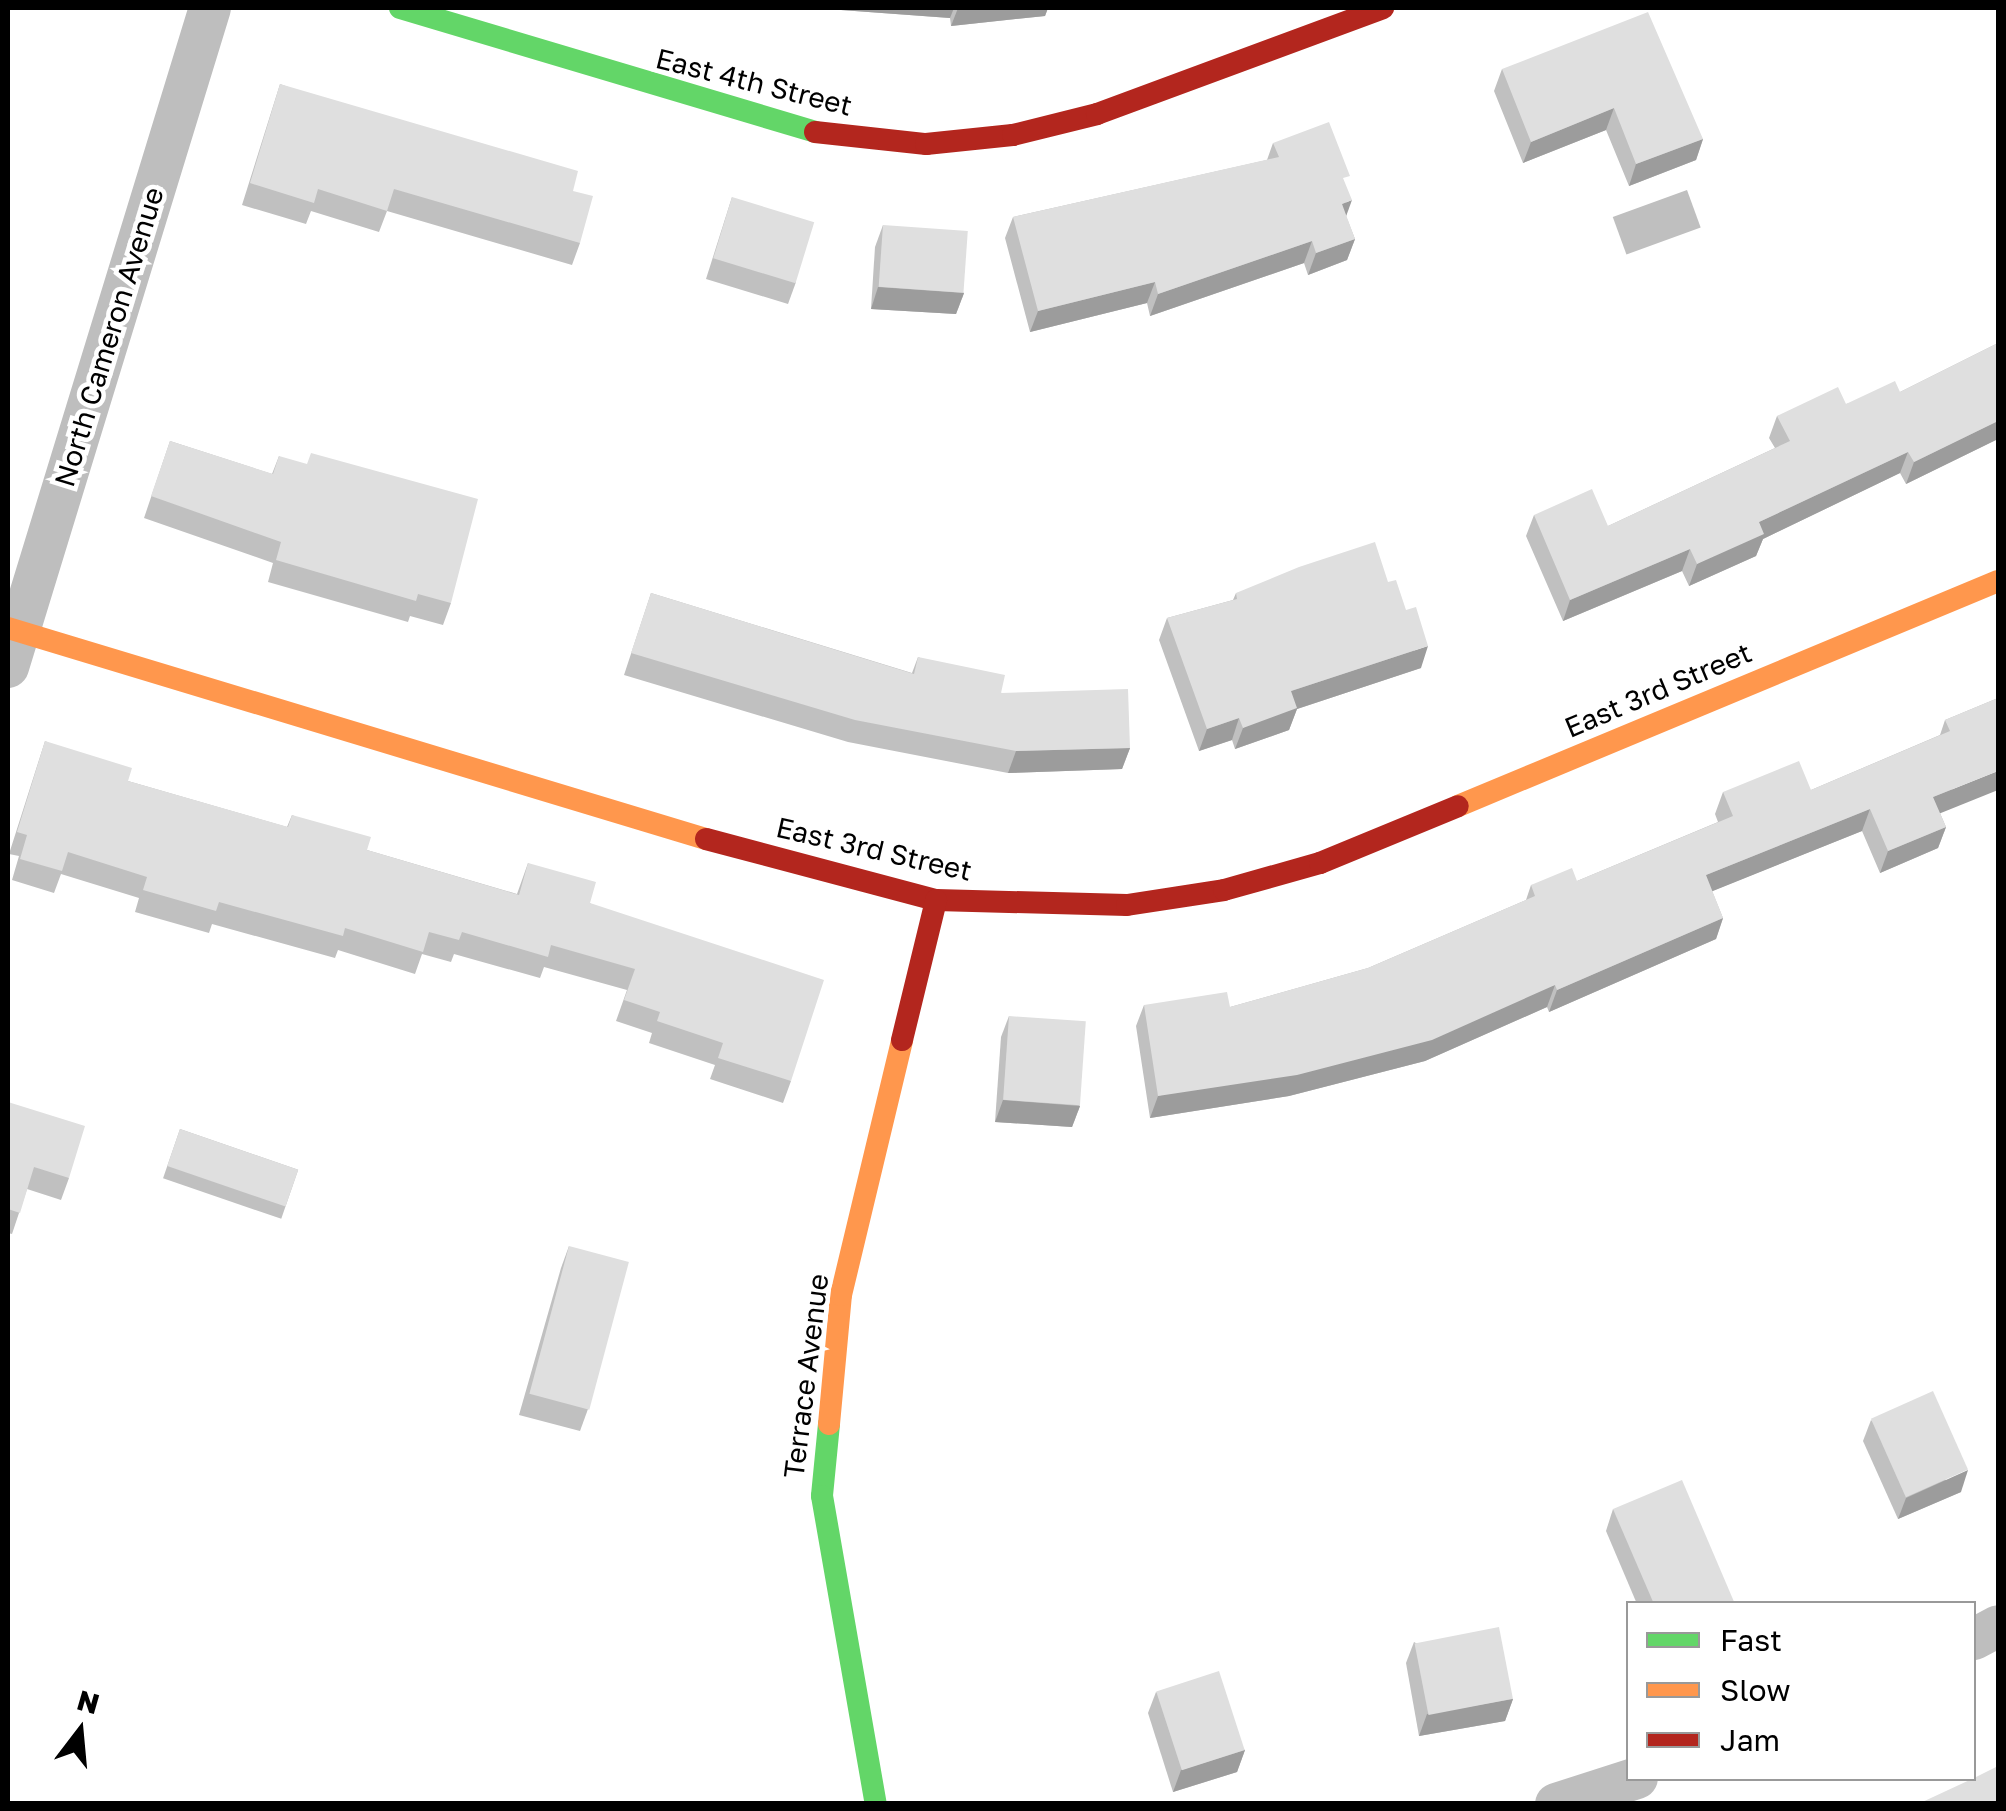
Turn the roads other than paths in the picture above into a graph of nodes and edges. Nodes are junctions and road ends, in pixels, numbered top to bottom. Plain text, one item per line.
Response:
1 (210, 8) edge
2 (400, 8) edge
3 (1383, 8) edge
4 (1998, 581) edge
5 (11, 642) edge
6 (936, 900) junction
7 (1998, 1626) edge
8 (1976, 1638) edge
9 (1629, 1781) edge
10 (876, 1804) edge
11 (1556, 1804) edge

1 - 5 street, North Cameron Avenue
2 - 3 street, East 4th Street
4 - 6 street, East 3rd Street
5 - 6 street, East 3rd Street
6 - 10 street, Terrace Avenue
7 - 8 street
9 - 11 street

